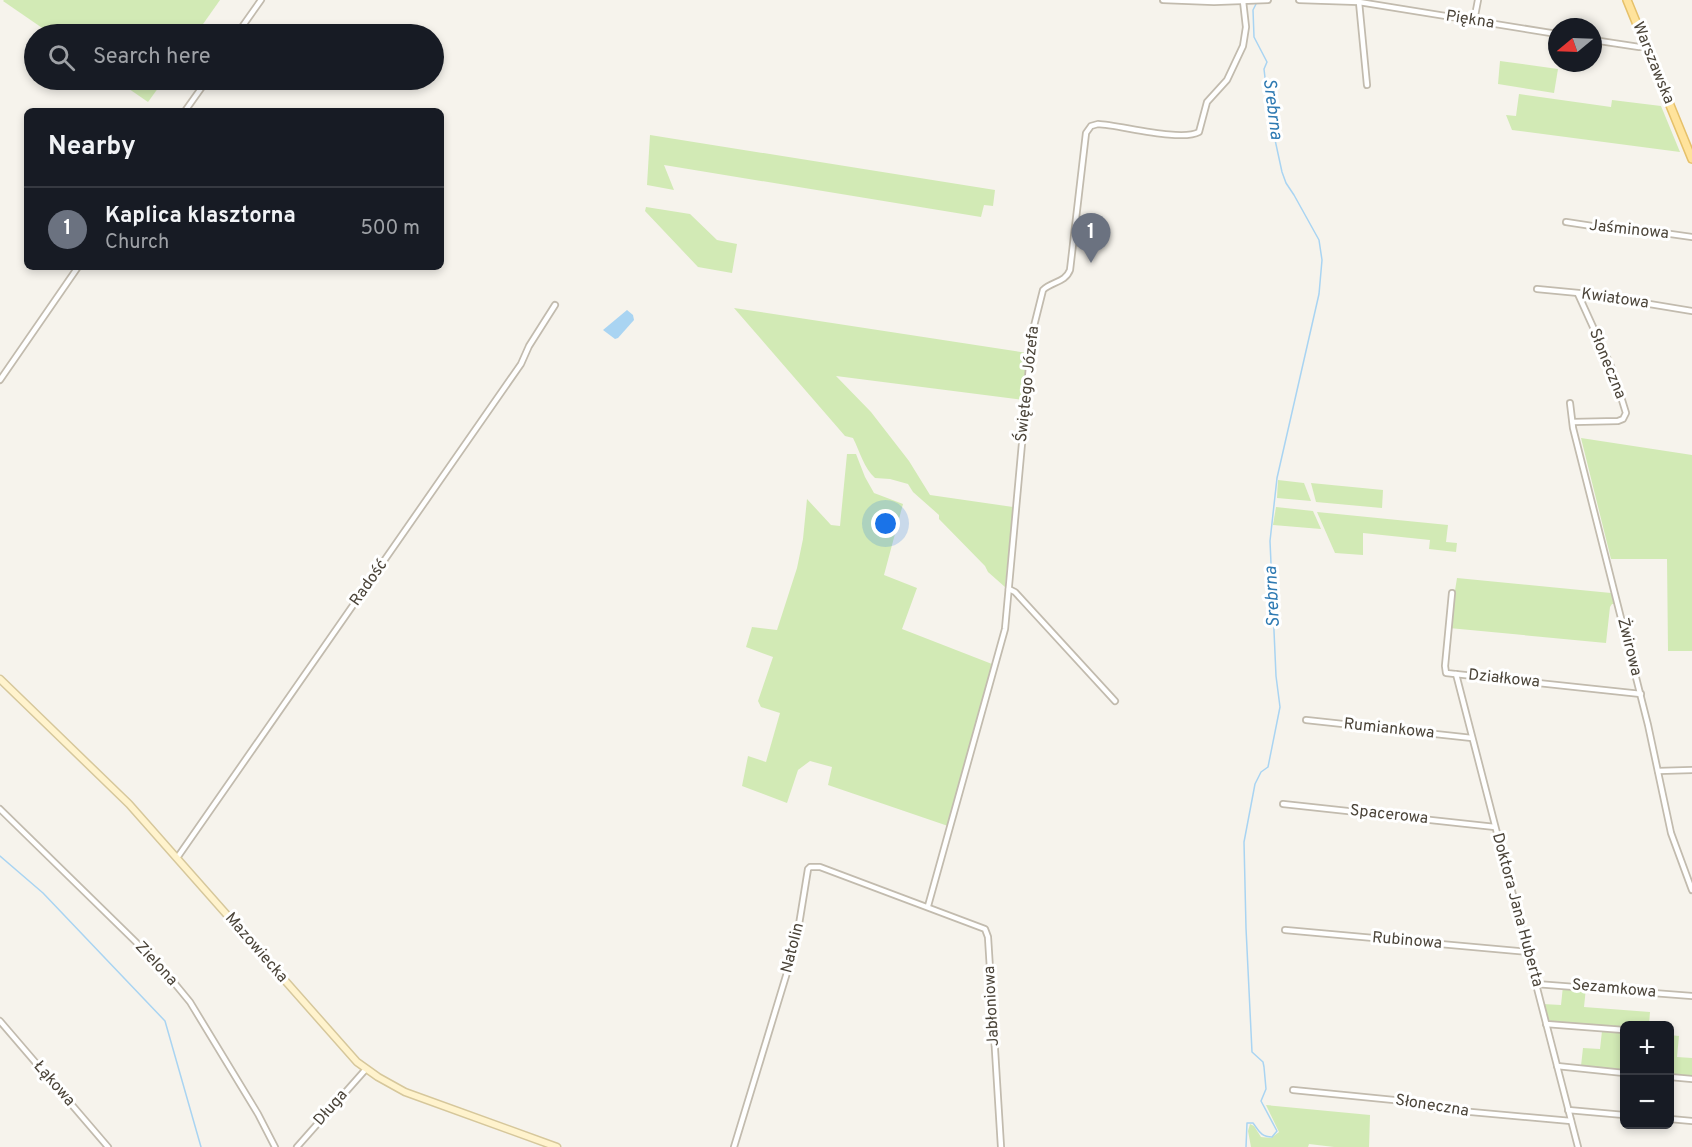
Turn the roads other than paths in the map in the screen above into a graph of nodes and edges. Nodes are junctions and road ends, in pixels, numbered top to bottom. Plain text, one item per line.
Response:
1 (261, 0) edge
2 (1163, 0) edge
3 (1268, 0) edge
4 (1299, 0) edge
5 (1347, 0) edge
6 (1478, 0) edge
7 (1627, 0) edge
8 (1243, 1) edge
9 (1359, 2) junction
10 (1474, 21) junction
11 (244, 24) edge
12 (1548, 33) edge
13 (1602, 42) edge
14 (1646, 46) junction
15 (1366, 85) dead end
16 (200, 90) edge
17 (187, 108) edge
18 (1691, 155) edge
19 (1566, 222) dead end
20 (1692, 237) edge
21 (76, 270) edge
22 (1537, 289) dead end
23 (1578, 294) junction
24 (555, 305) dead end
25 (1692, 311) edge
26 (0, 380) edge
27 (1570, 403) dead end
28 (1573, 422) junction
29 (1009, 589) junction
30 (1452, 593) dead end
31 (1456, 674) junction
32 (0, 679) edge
33 (1641, 694) junction
34 (1115, 701) dead end
35 (1305, 720) dead end
36 (1472, 738) junction
37 (1692, 770) edge
38 (1658, 771) junction
39 (1283, 804) dead end
40 (0, 809) edge
41 (1495, 826) junction
42 (177, 858) junction
43 (1692, 890) edge
44 (928, 906) junction
45 (1285, 930) dead end
46 (1528, 952) junction
47 (1536, 984) junction
48 (1692, 996) edge
49 (0, 1021) edge
50 (1546, 1023) junction
51 (1620, 1030) edge
52 (1557, 1066) junction
53 (366, 1069) junction
54 (1620, 1072) edge
55 (1674, 1077) edge
56 (1692, 1079) edge
57 (1293, 1090) dead end
58 (1568, 1110) junction
59 (1620, 1115) edge
60 (1674, 1119) edge
61 (1571, 1121) junction
62 (1692, 1121) edge
63 (108, 1147) edge
64 (275, 1147) edge
65 (297, 1147) edge
66 (557, 1147) edge
67 (734, 1147) edge
68 (1001, 1147) edge
69 (1578, 1147) edge

1 - 11 street
2 - 8 street
3 - 8 street
4 - 5 street, Piękna
5 - 9 street, Piękna
6 - 10 street
7 - 14 main road, Warszawska
8 - 29 street, Świętego Józefa
9 - 10 street, Piękna
9 - 15 street
10 - 12 street, Piękna
13 - 14 street
14 - 18 main road, Warszawska
16 - 17 street
19 - 20 street, Jaśminowa
21 - 26 street
22 - 23 street, Kwiatowa
23 - 25 street, Kwiatowa
23 - 28 street, Słoneczna
24 - 42 street, Radość
27 - 28 street, Żwirowa
28 - 33 street, Żwirowa
29 - 34 street
29 - 44 street, Świętego Józefa
30 - 31 street, Działkowa
31 - 33 street, Działkowa
31 - 36 street, Doktora Jana Huberta
32 - 42 street, Mazowiecka
33 - 38 street, Żwirowa
35 - 36 street, Rumiankowa
36 - 41 street, Doktora Jana Huberta
37 - 38 street
38 - 43 street, Żwirowa
39 - 41 street, Spacerowa
40 - 64 street, Zielona
41 - 46 street, Doktora Jana Huberta
42 - 53 street, Mazowiecka
44 - 67 street, Natolin
44 - 68 street, Jabłoniowa
45 - 46 street, Rubinowa
46 - 47 street, Doktora Jana Huberta
47 - 48 street, Sezamkowa
47 - 50 street, Doktora Jana Huberta
49 - 63 street, Łąkowa
50 - 51 street
50 - 52 street, Doktora Jana Huberta
52 - 54 street
52 - 58 street, Doktora Jana Huberta
53 - 65 street, Długa
53 - 66 street, Mazowiecka
55 - 56 street
57 - 61 street, Słoneczna
58 - 59 street
58 - 61 street, Doktora Jana Huberta
60 - 62 street
61 - 69 street, Doktora Jana Huberta

